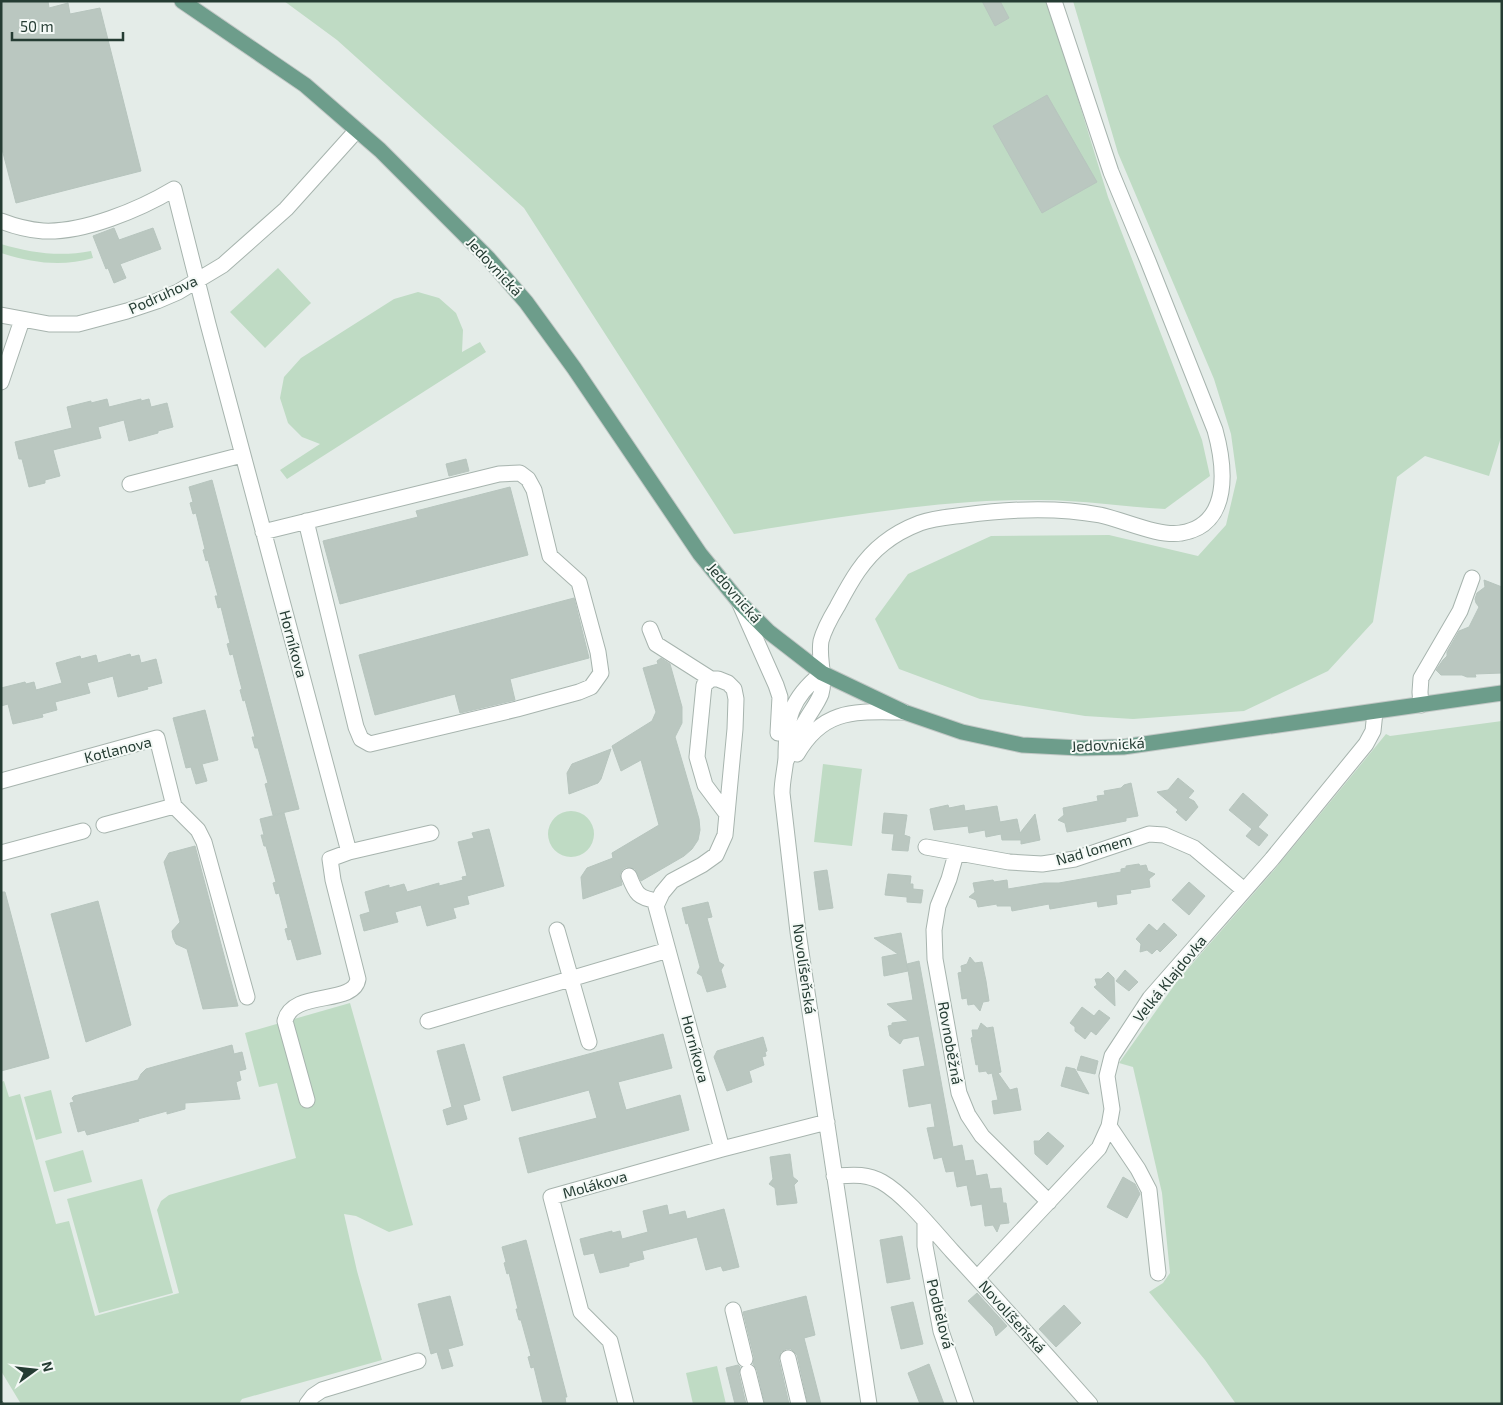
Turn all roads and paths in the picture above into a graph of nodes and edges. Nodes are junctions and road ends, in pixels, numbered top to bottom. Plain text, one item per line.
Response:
1 (182, 1) edge
2 (1054, 1) edge
3 (357, 130) junction
4 (1, 221) edge
5 (197, 282) junction
6 (1, 315) edge
7 (22, 320) junction
8 (1, 382) edge
9 (242, 455) junction
10 (130, 484) dead end
11 (306, 522) junction
12 (263, 532) junction
13 (1472, 578) dead end
14 (740, 603) junction
15 (650, 629) dead end
16 (822, 673) junction
17 (710, 679) junction
18 (1502, 694) edge
19 (1421, 705) junction
20 (904, 712) junction
21 (1375, 712) junction
22 (1, 781) edge
23 (782, 782) junction
24 (174, 806) junction
25 (726, 813) junction
26 (104, 825) dead end
27 (83, 831) dead end
28 (431, 833) dead end
29 (926, 847) dead end
30 (348, 852) junction
31 (1, 853) edge
32 (956, 854) junction
33 (629, 876) dead end
34 (1244, 890) junction
35 (658, 901) junction
36 (557, 930) dead end
37 (668, 950) junction
38 (571, 978) junction
39 (246, 997) dead end
40 (428, 1021) dead end
41 (589, 1042) dead end
42 (306, 1100) dead end
43 (827, 1122) junction
44 (1109, 1126) junction
45 (722, 1149) junction
46 (834, 1176) junction
47 (1049, 1202) junction
48 (925, 1222) junction
49 (1158, 1273) dead end
50 (977, 1278) junction
51 (733, 1310) dead end
52 (788, 1358) dead end
53 (418, 1361) dead end
54 (307, 1404) edge
55 (626, 1404) edge
56 (756, 1404) edge
57 (799, 1404) edge
58 (868, 1404) edge
59 (966, 1404) edge
60 (1090, 1404) edge

1 - 3 main road, Jedovnická
2 - 16 street
3 - 5 street, Podruhova
3 - 14 main road, Jedovnická
4 - 5 street, Horníkova
5 - 7 street, Podruhova
5 - 9 street, Horníkova
6 - 7 street, Podruhova
7 - 8 street
9 - 10 street
9 - 12 street, Horníkova
11 - 11 street
11 - 12 street
12 - 30 street, Horníkova
13 - 19 street
14 - 16 main road, Jedovnická
14 - 23 street
15 - 17 street
16 - 20 main road, Jedovnická
16 - 23 street, Novolíšeňská
17 - 25 street
17 - 25 street
18 - 19 main road, Jedovnická
19 - 21 main road, Jedovnická
20 - 21 main road, Jedovnická
20 - 23 street
21 - 34 street, Velká Klajdovka
22 - 24 street, Kotlanova
23 - 43 street, Novolíšeňská
24 - 26 street
24 - 39 street
25 - 35 street
27 - 31 street
28 - 30 street
29 - 32 street, Nad lomem
30 - 42 street
32 - 34 street, Nad lomem
32 - 47 street, Rovnoběžná
33 - 35 street
34 - 44 street, Velká Klajdovka
35 - 37 street, Horníkova
36 - 38 street
37 - 38 street
37 - 45 street, Horníkova
38 - 40 street
38 - 41 street
43 - 45 street, Molákova
43 - 46 street, Novolíšeňská
44 - 47 street, Velká Klajdovka
44 - 49 street
45 - 55 street, Molákova
46 - 48 street, Novolíšeňská
46 - 58 street, Novolíšeňská
47 - 50 street, Velká Klajdovka
48 - 50 street, Novolíšeňská
48 - 59 street, Podbělová
50 - 60 street, Novolíšeňská
51 - 56 street
52 - 57 street
53 - 54 street

